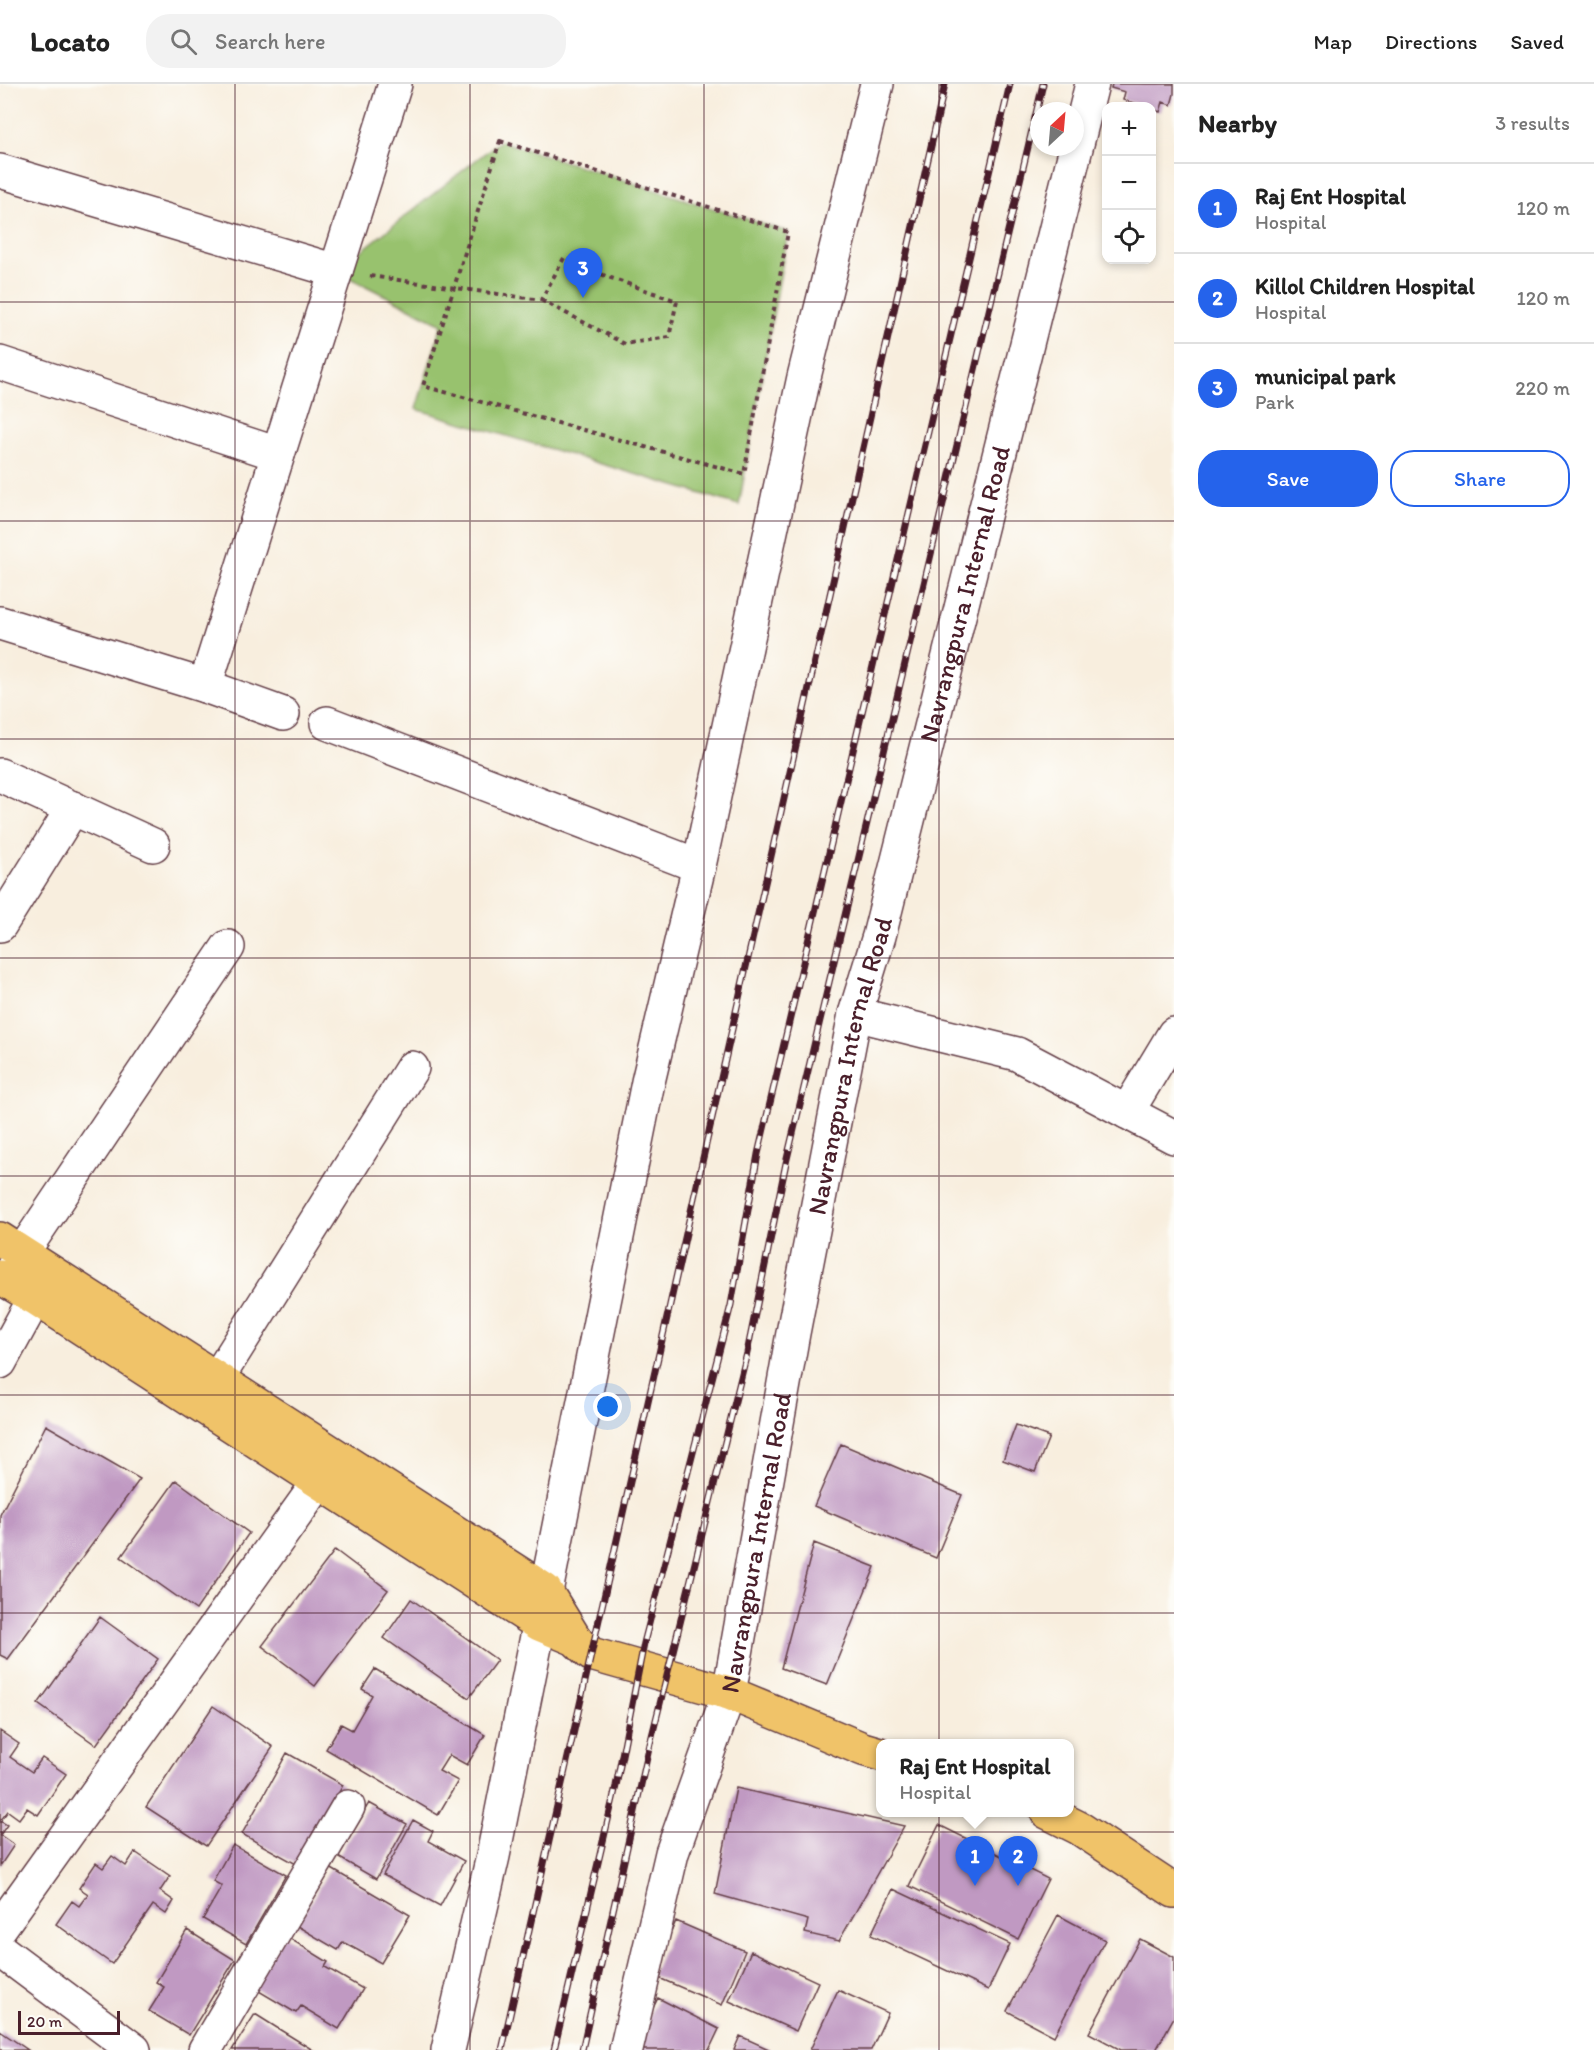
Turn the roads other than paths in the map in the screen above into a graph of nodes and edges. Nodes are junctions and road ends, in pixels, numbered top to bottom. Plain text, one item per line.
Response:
1 (395, 84) edge
2 (877, 84) edge
3 (1092, 84) edge
4 (0, 171) edge
5 (336, 271) junction
6 (0, 363) edge
7 (278, 454) junction
8 (0, 623) edge
9 (205, 686) junction
10 (283, 714) dead end
11 (327, 723) dead end
12 (0, 775) edge
13 (73, 808) junction
14 (153, 845) dead end
15 (699, 866) junction
16 (0, 925) edge
17 (228, 947) dead end
18 (855, 1014) junction
19 (1174, 1034) edge
20 (411, 1068) dead end
21 (1127, 1112) junction
22 (1174, 1137) edge
23 (11, 1246) edge
24 (2, 1283) edge
25 (43, 1286) junction
26 (0, 1362) edge
27 (217, 1379) junction
28 (319, 1482) junction
29 (545, 1590) junction
30 (539, 1624) junction
31 (575, 1639) junction
32 (729, 1693) junction
33 (876, 1753) edge
34 (348, 1807) dead end
35 (1057, 1817) edge
36 (1174, 1891) edge
37 (0, 1928) edge
38 (0, 1950) edge
39 (134, 2050) edge
40 (205, 2050) edge
41 (448, 2050) edge
42 (626, 2050) edge

1 - 5 street
2 - 15 street
3 - 18 street, Navrangpura Internal Road
4 - 5 street
5 - 7 street
6 - 7 street
7 - 9 street
8 - 9 street
9 - 10 street
11 - 15 street
12 - 13 street
13 - 14 street
13 - 16 street
15 - 29 street
17 - 23 street
18 - 21 street
18 - 32 street, Navrangpura Internal Road
19 - 21 street
20 - 27 street
21 - 22 street
23 - 24 street
23 - 25 main road
24 - 25 main road
25 - 26 street
25 - 27 main road
25 - 28 main road
27 - 29 main road
28 - 30 main road
28 - 37 street
29 - 30 street
29 - 31 main road
30 - 31 main road
30 - 41 street
31 - 32 main road
32 - 33 main road
32 - 42 street, Navrangpura Internal Road
34 - 40 street
35 - 36 main road
38 - 39 street

